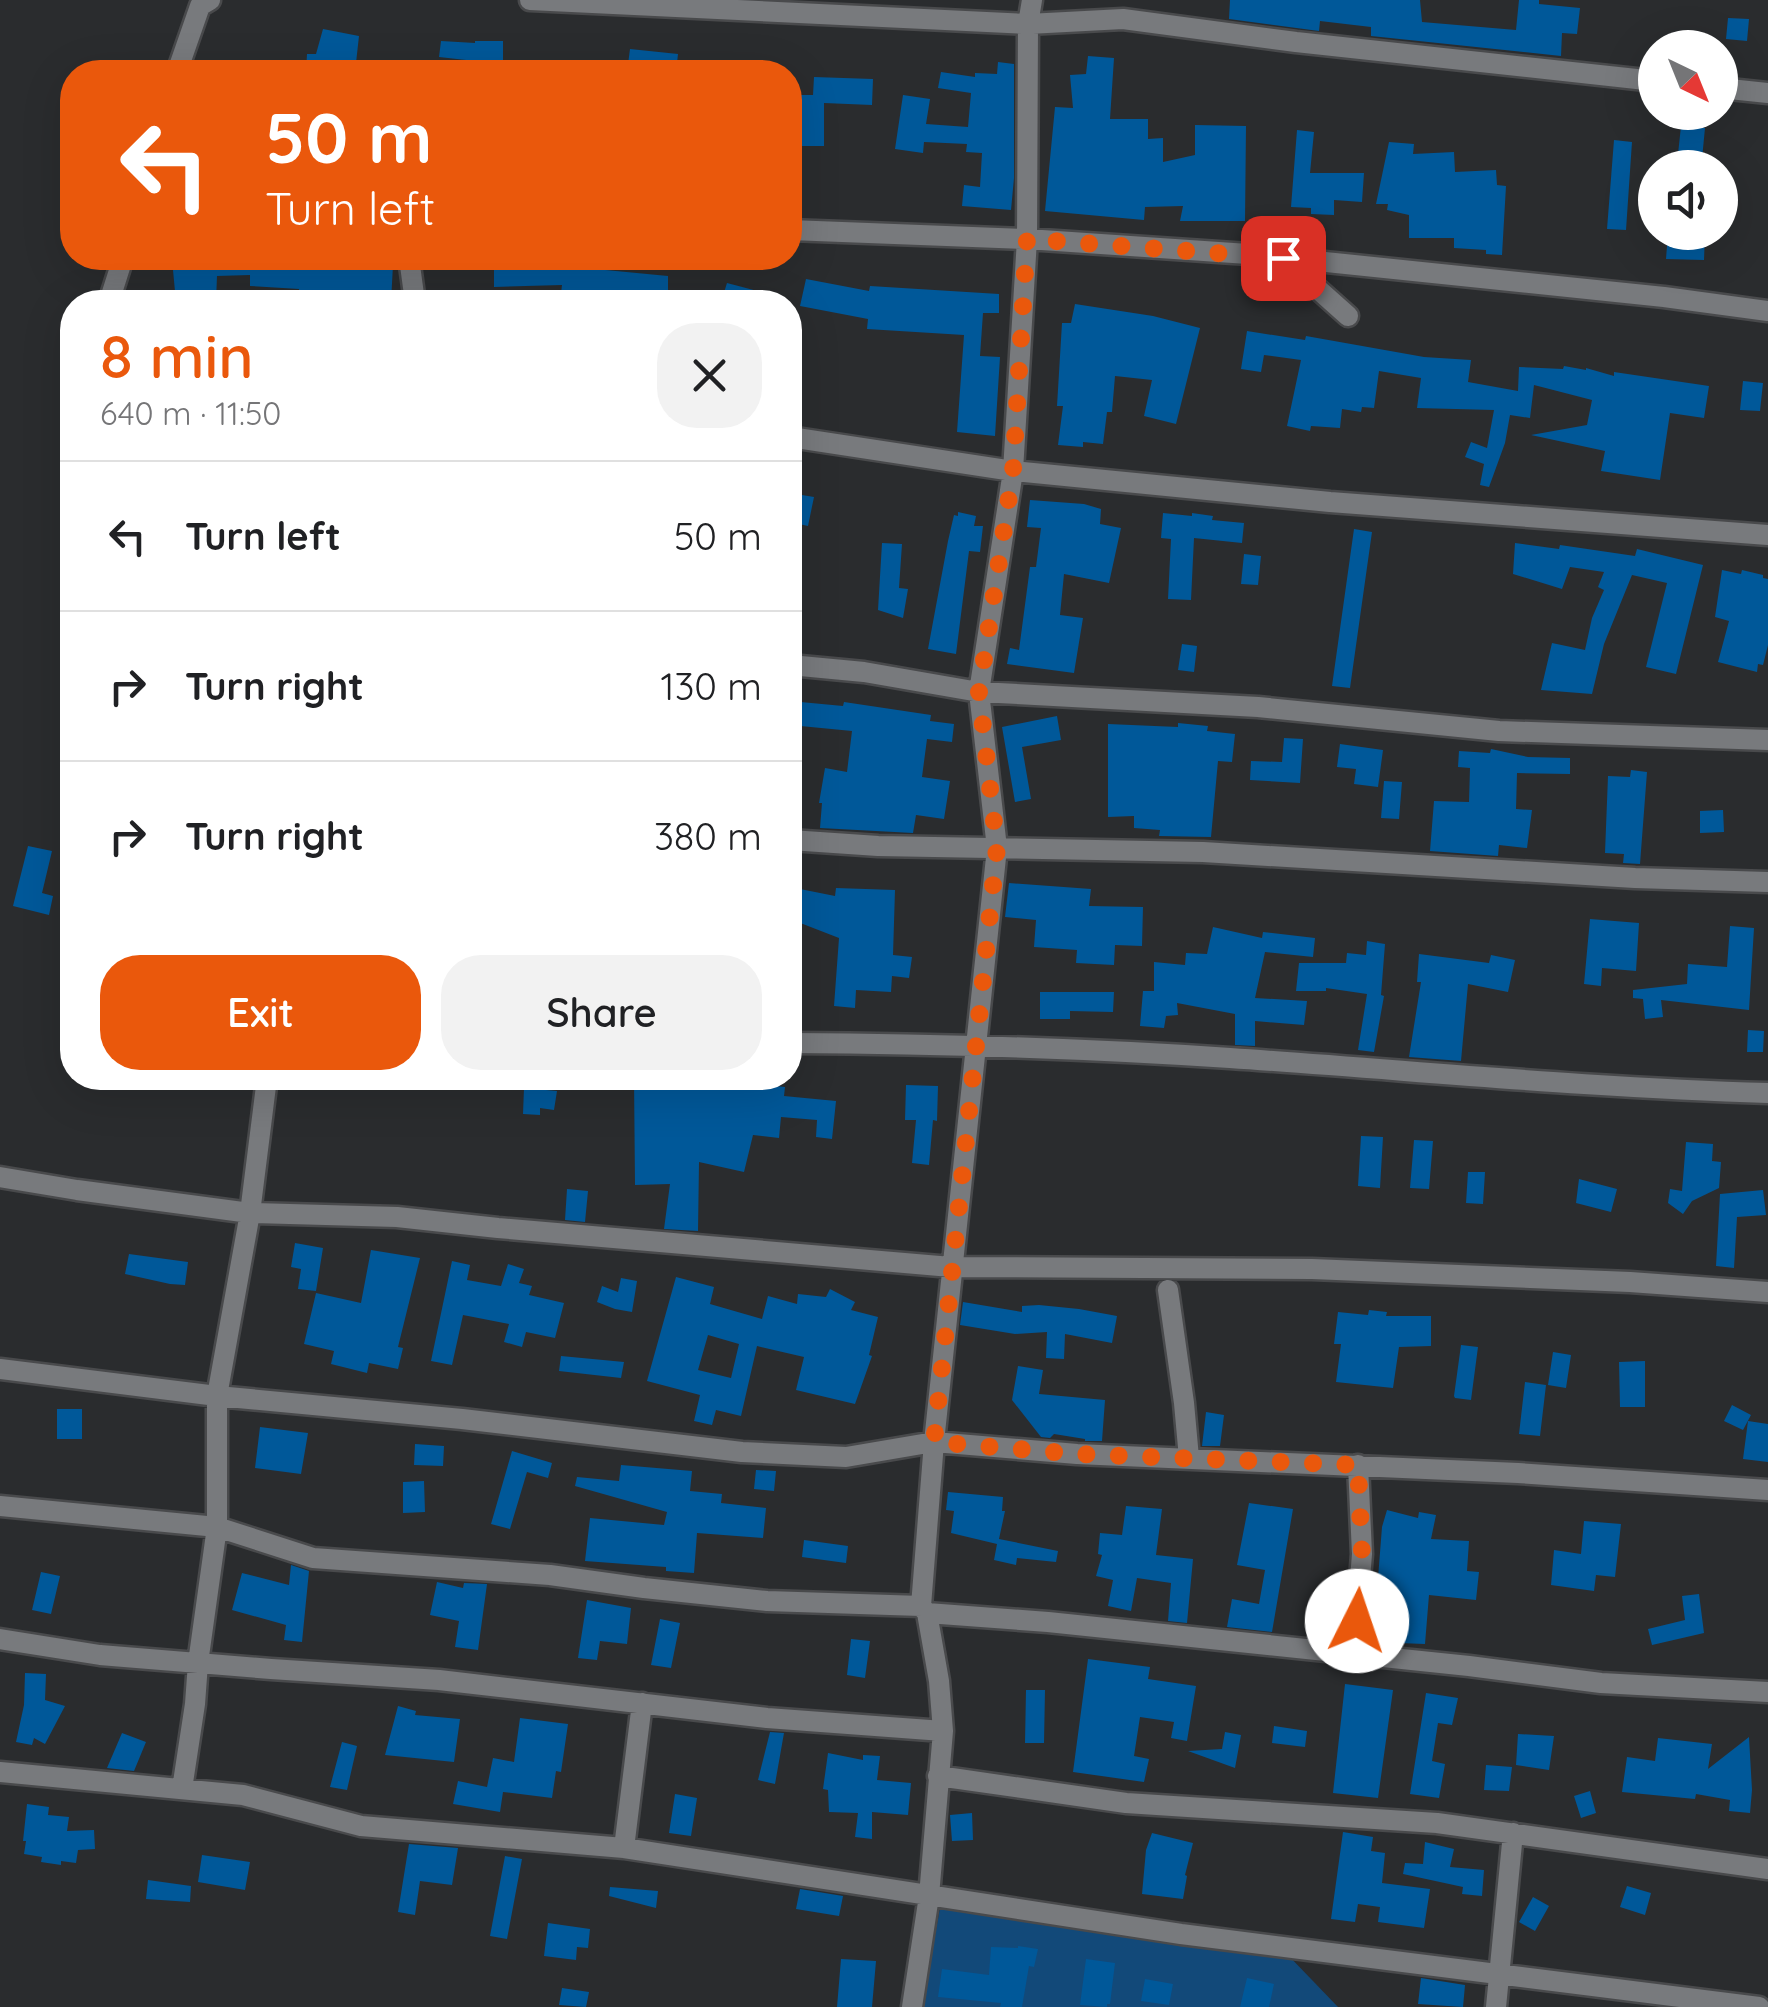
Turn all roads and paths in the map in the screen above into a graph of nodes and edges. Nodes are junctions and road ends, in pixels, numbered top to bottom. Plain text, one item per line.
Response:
1 (210, 0) edge
2 (530, 0) edge
3 (1032, 0) edge
4 (1028, 24) junction
5 (181, 60) edge
6 (1638, 79) edge
7 (1738, 90) edge
8 (1768, 94) edge
9 (802, 230) edge
10 (1027, 239) junction
11 (1283, 258) junction
12 (1768, 311) edge
13 (1348, 316) dead end
14 (802, 440) edge
15 (1013, 471) junction
16 (1768, 535) edge
17 (802, 666) edge
18 (979, 692) junction
19 (1768, 740) edge
20 (802, 841) edge
21 (997, 848) junction
22 (1768, 882) edge
23 (802, 1043) edge
24 (978, 1044) junction
25 (265, 1090) edge
26 (1768, 1093) edge
27 (0, 1176) edge
28 (250, 1213) junction
29 (952, 1266) junction
30 (1168, 1290) dead end
31 (1768, 1292) edge
32 (0, 1369) edge
33 (217, 1396) junction
34 (934, 1442) junction
35 (1188, 1458) junction
36 (1358, 1465) junction
37 (1768, 1490) edge
38 (0, 1506) edge
39 (216, 1527) junction
40 (924, 1610) junction
41 (0, 1639) edge
42 (1354, 1654) junction
43 (198, 1664) junction
44 (1768, 1692) edge
45 (642, 1702) junction
46 (943, 1731) junction
47 (0, 1772) edge
48 (938, 1776) junction
49 (182, 1789) junction
50 (1514, 1833) junction
51 (624, 1848) junction
52 (1768, 1869) edge
53 (928, 1896) junction
54 (1499, 1975) junction
55 (912, 2007) edge
56 (1496, 2007) edge
57 (1760, 2007) edge

1 - 5 street
2 - 4 street
3 - 4 street
4 - 6 street
4 - 10 street
7 - 8 street
9 - 10 street
10 - 11 street
10 - 15 street
11 - 12 street
11 - 13 street
14 - 15 street
15 - 16 street
15 - 18 street
17 - 18 street
18 - 19 street
18 - 21 street
20 - 21 street
21 - 22 street
21 - 24 street
23 - 24 street
24 - 26 street
24 - 29 street
25 - 28 street
27 - 28 street
28 - 29 street
28 - 33 street
29 - 31 street
29 - 34 street
30 - 35 street
32 - 33 street
33 - 34 street
33 - 39 street
34 - 35 street
34 - 40 street
35 - 36 street
36 - 37 street
36 - 42 street
38 - 39 street
39 - 40 street
39 - 43 street
40 - 42 street
40 - 46 street
41 - 43 street
42 - 44 street
43 - 45 street
43 - 49 street
45 - 46 street
45 - 51 street
46 - 48 street
47 - 49 street
48 - 50 street
48 - 53 street
49 - 51 street
50 - 52 street
50 - 54 street
51 - 53 street
53 - 54 street
53 - 55 street
54 - 56 street
54 - 57 street

